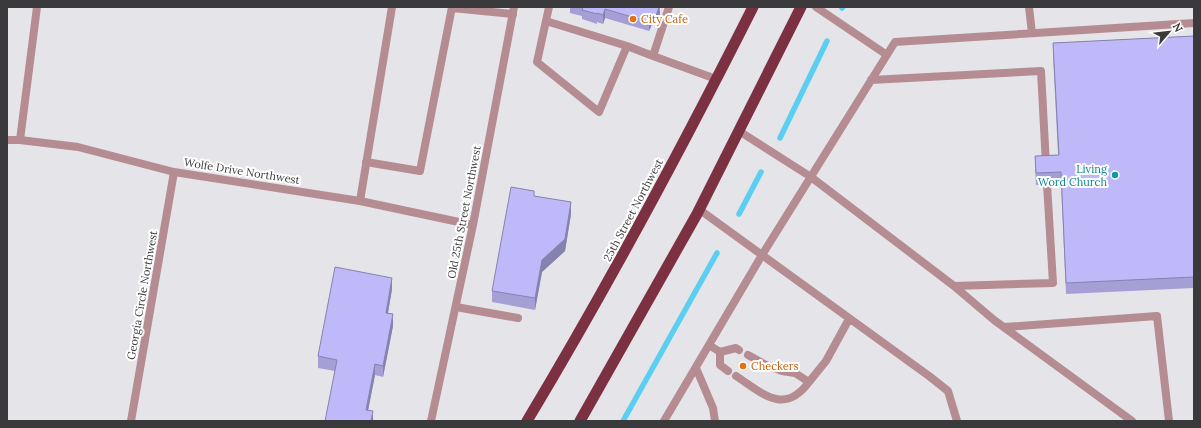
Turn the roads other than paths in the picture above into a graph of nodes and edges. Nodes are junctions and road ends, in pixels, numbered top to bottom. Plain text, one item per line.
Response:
1 (36, 7) edge
2 (392, 7) edge
3 (452, 7) edge
4 (549, 7) edge
5 (669, 7) edge
6 (753, 7) edge
7 (801, 7) edge
8 (816, 7) edge
9 (1029, 7) edge
10 (513, 11) edge
11 (546, 21) junction
12 (1194, 23) edge
13 (1032, 34) junction
14 (627, 46) junction
15 (888, 55) junction
16 (653, 56) junction
17 (716, 79) junction
18 (871, 80) junction
19 (739, 131) junction
20 (7, 140) edge
21 (20, 140) junction
22 (366, 162) junction
23 (1046, 167) edge
24 (174, 172) junction
25 (811, 177) junction
26 (1047, 184) edge
27 (360, 201) junction
28 (700, 210) junction
29 (473, 225) junction
30 (762, 255) junction
31 (954, 286) junction
32 (456, 307) junction
33 (518, 318) dead end
34 (850, 319) junction
35 (1004, 327) junction
36 (709, 345) junction
37 (739, 350) dead end
38 (720, 352) junction
39 (748, 355) dead end
40 (696, 368) junction
41 (728, 371) dead end
42 (736, 376) dead end
43 (809, 382) junction
44 (131, 421) edge
45 (431, 421) edge
46 (527, 421) edge
47 (580, 421) edge
48 (664, 421) edge
49 (715, 421) edge
50 (957, 421) edge
51 (1132, 421) edge
52 (1169, 421) edge

1 - 21 street
2 - 22 street
3 - 10 street
3 - 22 street
4 - 11 street
5 - 16 street
6 - 17 highway, 25th Street Northwest
7 - 19 highway
8 - 15 street
9 - 13 street
10 - 29 street, Old 25th Street Northwest
11 - 14 street
11 - 14 street
12 - 13 street
13 - 15 street
14 - 16 street
15 - 18 street
16 - 17 street
17 - 46 highway, 25th Street Northwest
18 - 23 street
18 - 25 street
19 - 25 street
19 - 28 highway
20 - 21 street, Wolfe Drive Northwest
21 - 24 street, Wolfe Drive Northwest
22 - 27 street
24 - 27 street, Wolfe Drive Northwest
24 - 44 street, Georgia Circle Northwest
25 - 30 street
25 - 31 street
26 - 31 street
27 - 29 street, Wolfe Drive Northwest
28 - 30 street
28 - 47 highway
29 - 32 street, Old 25th Street Northwest
30 - 34 street
30 - 36 street
31 - 35 street
32 - 33 street
32 - 45 street, Old 25th Street Northwest
34 - 43 street
34 - 50 street
35 - 51 street
35 - 52 street
36 - 38 street
36 - 40 street
37 - 38 street
38 - 41 street
39 - 43 street
40 - 48 street
40 - 49 street
42 - 43 street

